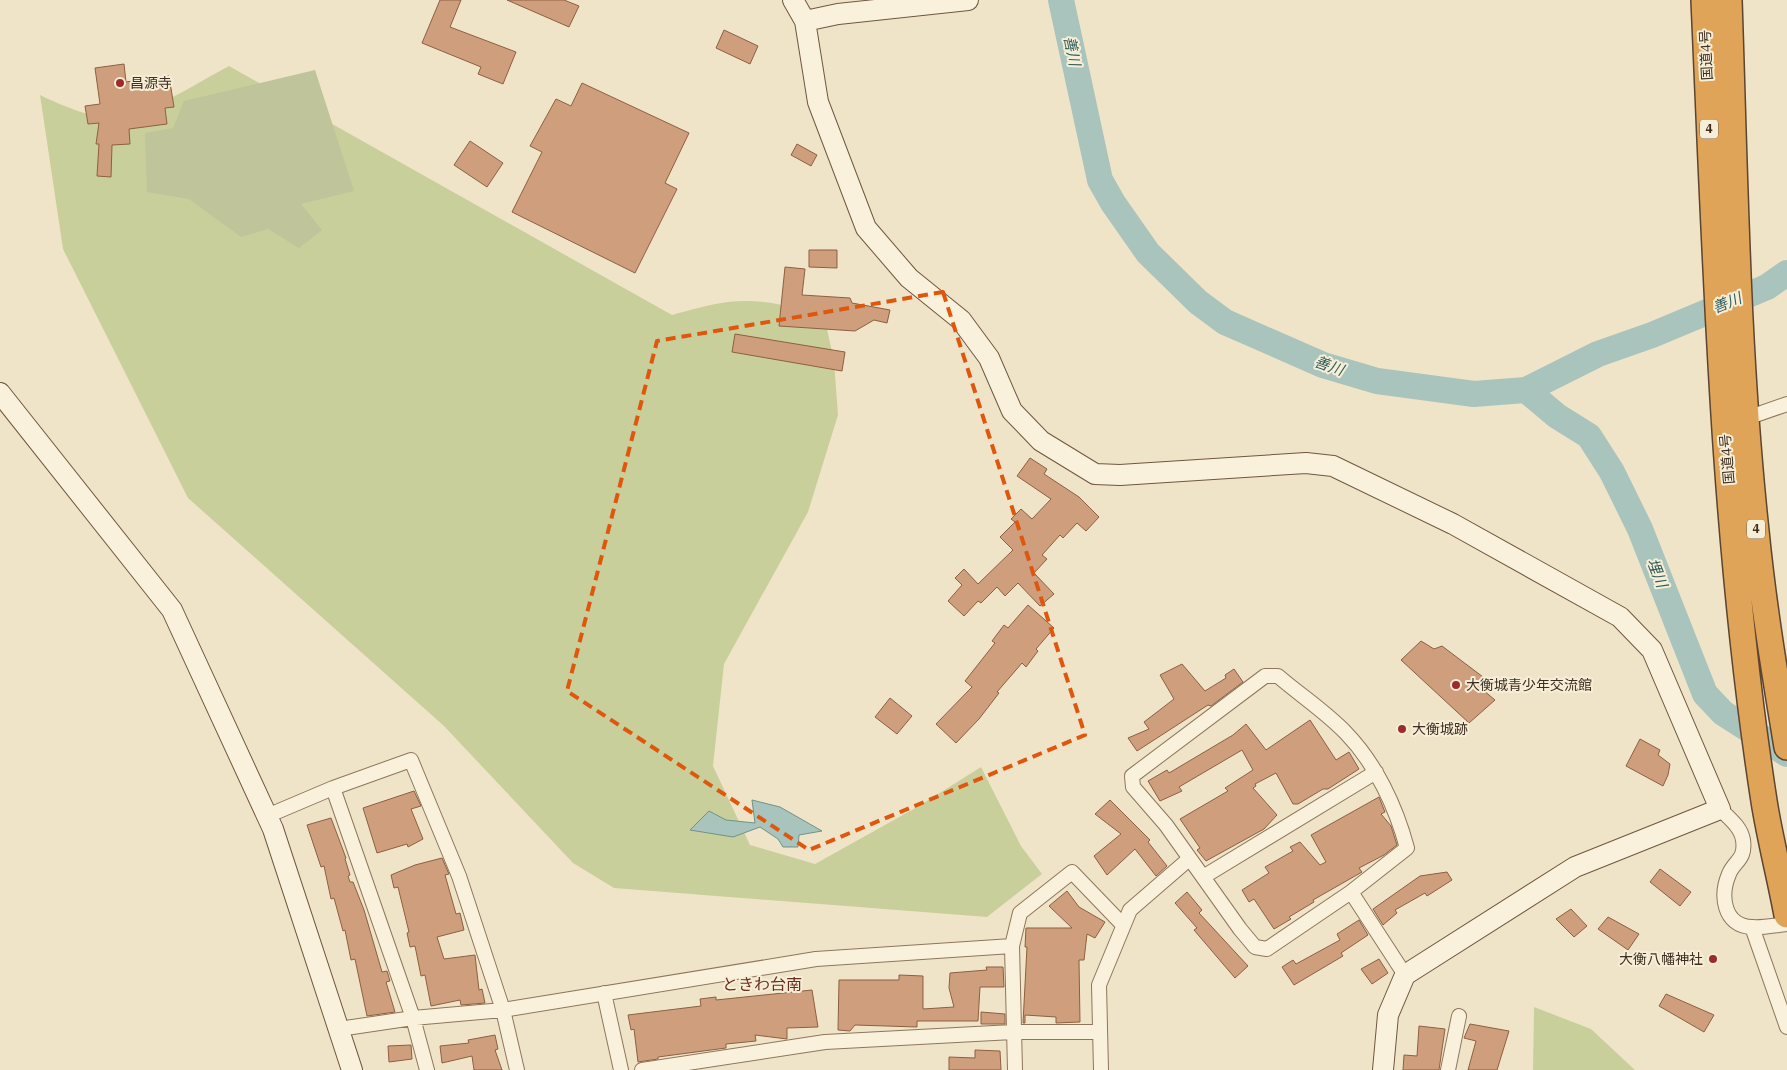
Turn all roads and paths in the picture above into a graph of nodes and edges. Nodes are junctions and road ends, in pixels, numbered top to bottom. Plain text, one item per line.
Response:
1 (793, 0) edge
2 (968, 0) edge
3 (1704, 0) edge
4 (1729, 0) edge
5 (805, 21) junction
6 (0, 392) edge
7 (1787, 404) edge
8 (1747, 418) junction
9 (1785, 736) edge
10 (1376, 772) junction
11 (332, 788) junction
12 (1720, 809) junction
13 (267, 816) junction
14 (1189, 859) junction
15 (1202, 877) junction
16 (1351, 892) junction
17 (1787, 915) edge
18 (1787, 924) edge
19 (1123, 925) junction
20 (1752, 927) junction
21 (1012, 946) junction
22 (1404, 975) junction
23 (604, 993) junction
24 (503, 1010) junction
25 (1459, 1016) dead end
26 (413, 1018) junction
27 (1787, 1027) edge
28 (339, 1029) junction
29 (1013, 1032) junction
30 (1099, 1032) junction
31 (352, 1070) edge
32 (427, 1070) edge
33 (517, 1070) edge
34 (621, 1070) edge
35 (642, 1070) edge
36 (1014, 1070) edge
37 (1101, 1070) edge
38 (1383, 1070) edge
39 (1448, 1070) edge

1 - 5 street
2 - 5 street
3 - 17 highway, 国道4号 / 4
4 - 8 highway, 国道4号 / 4
5 - 12 street
6 - 13 street
7 - 8 street
8 - 9 highway, 国道4号 / 4
10 - 14 street
10 - 15 street
10 - 16 street
11 - 13 street
11 - 24 street
11 - 26 street
12 - 20 street
12 - 22 street
13 - 28 street
14 - 15 street
14 - 19 street
15 - 16 street
16 - 22 street
18 - 20 street
19 - 21 street
19 - 30 street
20 - 27 street
21 - 23 street
21 - 29 street
22 - 38 street
23 - 24 street
23 - 34 street
24 - 26 street
24 - 33 street
25 - 39 street
26 - 28 street
26 - 32 street
28 - 31 street
29 - 30 street
29 - 35 street
29 - 36 street
30 - 37 street

